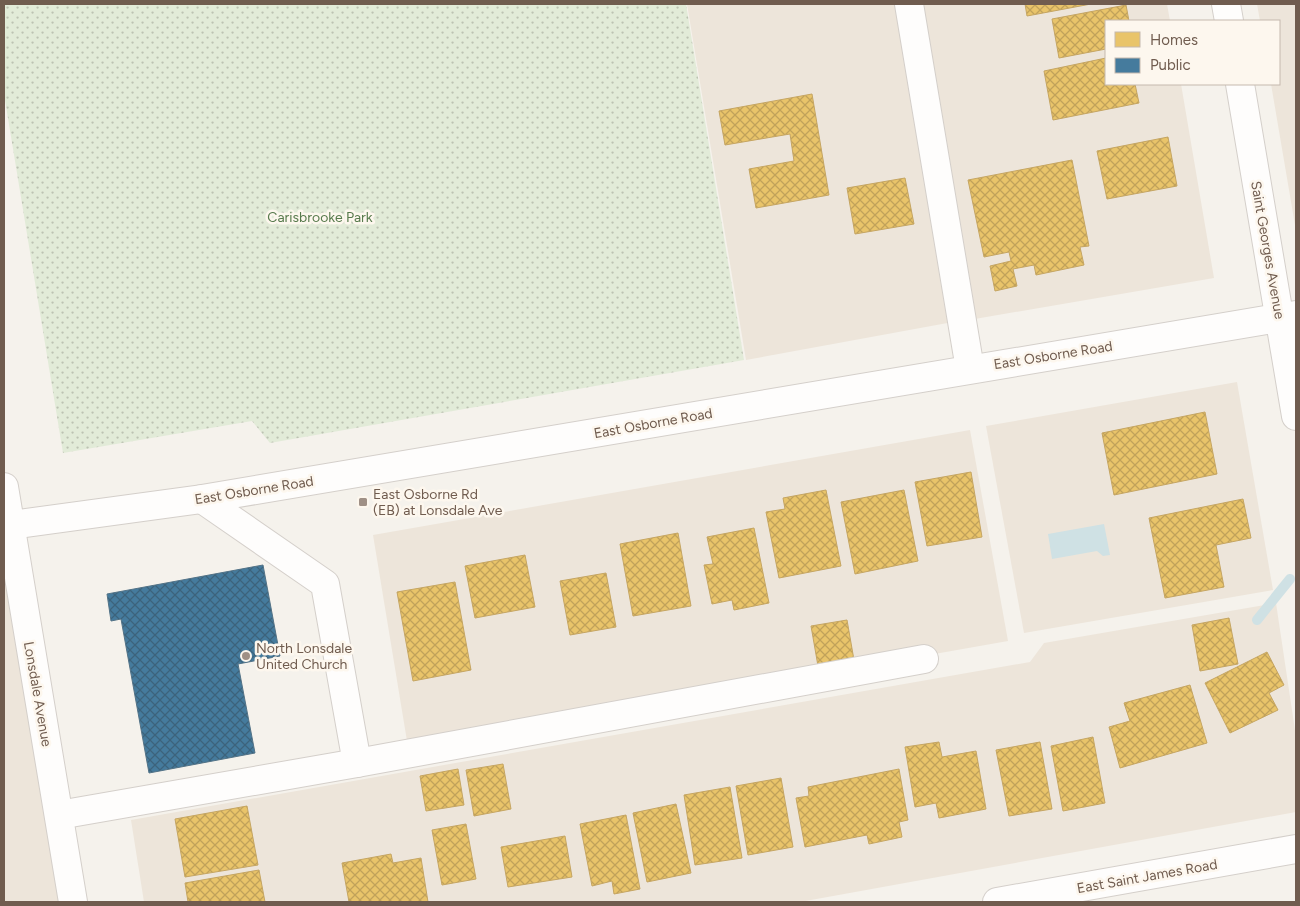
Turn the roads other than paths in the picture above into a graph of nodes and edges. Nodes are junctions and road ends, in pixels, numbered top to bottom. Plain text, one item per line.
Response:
1 (909, 4) edge
2 (1226, 4) edge
3 (1229, 20) edge
4 (1240, 85) edge
5 (1288, 316) edge
6 (970, 369) junction
7 (1296, 416) edge
8 (4, 487) edge
9 (202, 499) junction
10 (7, 526) edge
11 (924, 659) dead end
12 (357, 763) junction
13 (59, 815) junction
14 (1296, 849) edge
15 (73, 902) edge
16 (997, 902) edge

1 - 6 street
2 - 3 street
4 - 5 street, Saint Georges Avenue
5 - 6 street, East Osborne Road
5 - 7 street, Saint Georges Avenue
6 - 9 street, East Osborne Road
8 - 10 street, Lonsdale Avenue
9 - 10 street, East Osborne Road
9 - 12 street
10 - 13 street, Lonsdale Avenue
11 - 12 street
12 - 13 street
13 - 15 street, Lonsdale Avenue
14 - 16 street, East Saint James Road

